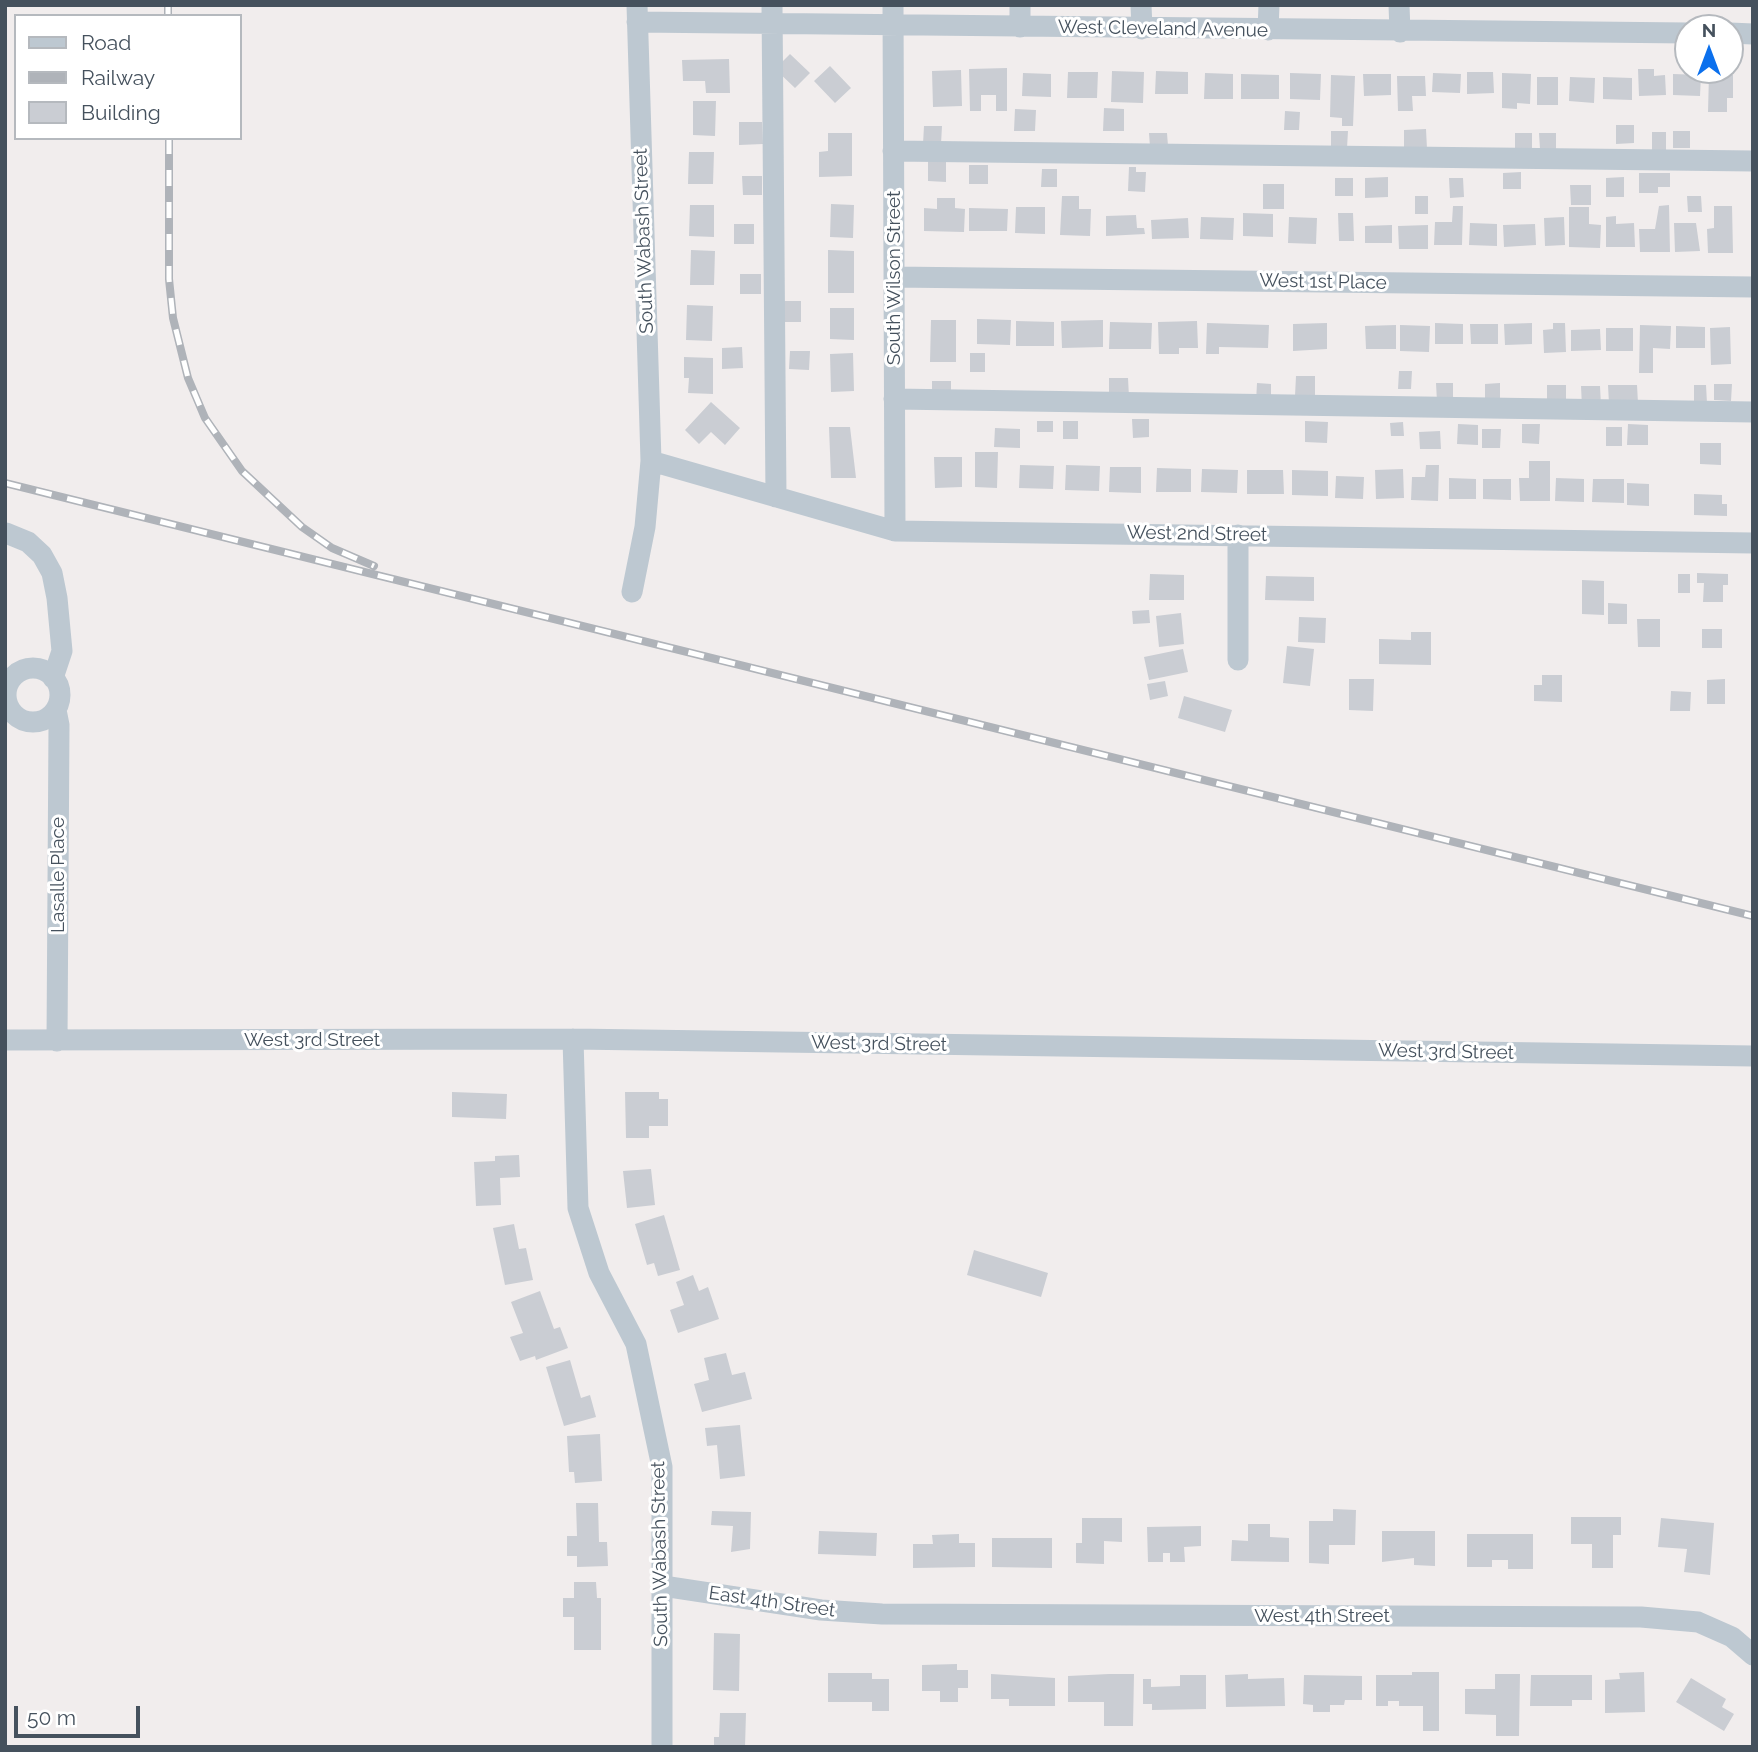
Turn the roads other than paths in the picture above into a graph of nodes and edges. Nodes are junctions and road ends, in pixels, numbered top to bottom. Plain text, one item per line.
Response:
1 (1020, 5) edge
2 (1142, 5) edge
3 (1269, 5) edge
4 (1399, 5) edge
5 (637, 14) edge
6 (772, 15) edge
7 (893, 15) edge
8 (1020, 27) junction
9 (1142, 29) junction
10 (1268, 30) junction
11 (1399, 32) junction
12 (1674, 33) edge
13 (893, 152) junction
14 (1753, 161) edge
15 (894, 277) junction
16 (1753, 287) edge
17 (894, 399) junction
18 (1753, 412) edge
19 (651, 461) junction
20 (776, 497) junction
21 (895, 531) junction
22 (6, 533) edge
23 (1238, 535) junction
24 (1753, 542) edge
25 (632, 592) dead end
26 (1238, 660) dead end
27 (53, 678) junction
28 (55, 710) junction
29 (5, 1040) edge
30 (573, 1040) junction
31 (57, 1041) junction
32 (1753, 1056) edge
33 (663, 1586) junction
34 (881, 1614) joint
35 (1753, 1655) edge
36 (662, 1747) edge

1 - 8 street
2 - 9 street
3 - 10 street
4 - 11 street
5 - 6 street, West Cleveland Avenue
5 - 19 street, South Wabash Street
6 - 7 street, West Cleveland Avenue
6 - 20 street
7 - 8 street, West Cleveland Avenue
7 - 13 street, South Wilson Street
8 - 9 street, West Cleveland Avenue
9 - 10 street, West Cleveland Avenue
10 - 11 street, West Cleveland Avenue
11 - 12 street, West Cleveland Avenue
13 - 14 street
13 - 15 street, South Wilson Street
15 - 16 street, West 1st Place
15 - 17 street, South Wilson Street
17 - 18 street
17 - 21 street, South Wilson Street
19 - 20 street, West 2nd Street
19 - 25 street, South Wabash Street
20 - 21 street, West 2nd Street
21 - 23 street, West 2nd Street
22 - 27 street, Lasalle Place
23 - 24 street, West 2nd Street
23 - 26 street
27 - 28 street, Lasalle Place
27 - 28 street
28 - 31 street, Lasalle Place
29 - 31 street, West 3rd Street
30 - 31 street, West 3rd Street
30 - 32 street, West 3rd Street
30 - 33 street, South Wabash Street
33 - 34 street, East 4th Street
33 - 36 street, South Wabash Street
34 - 35 street, West 4th Street

